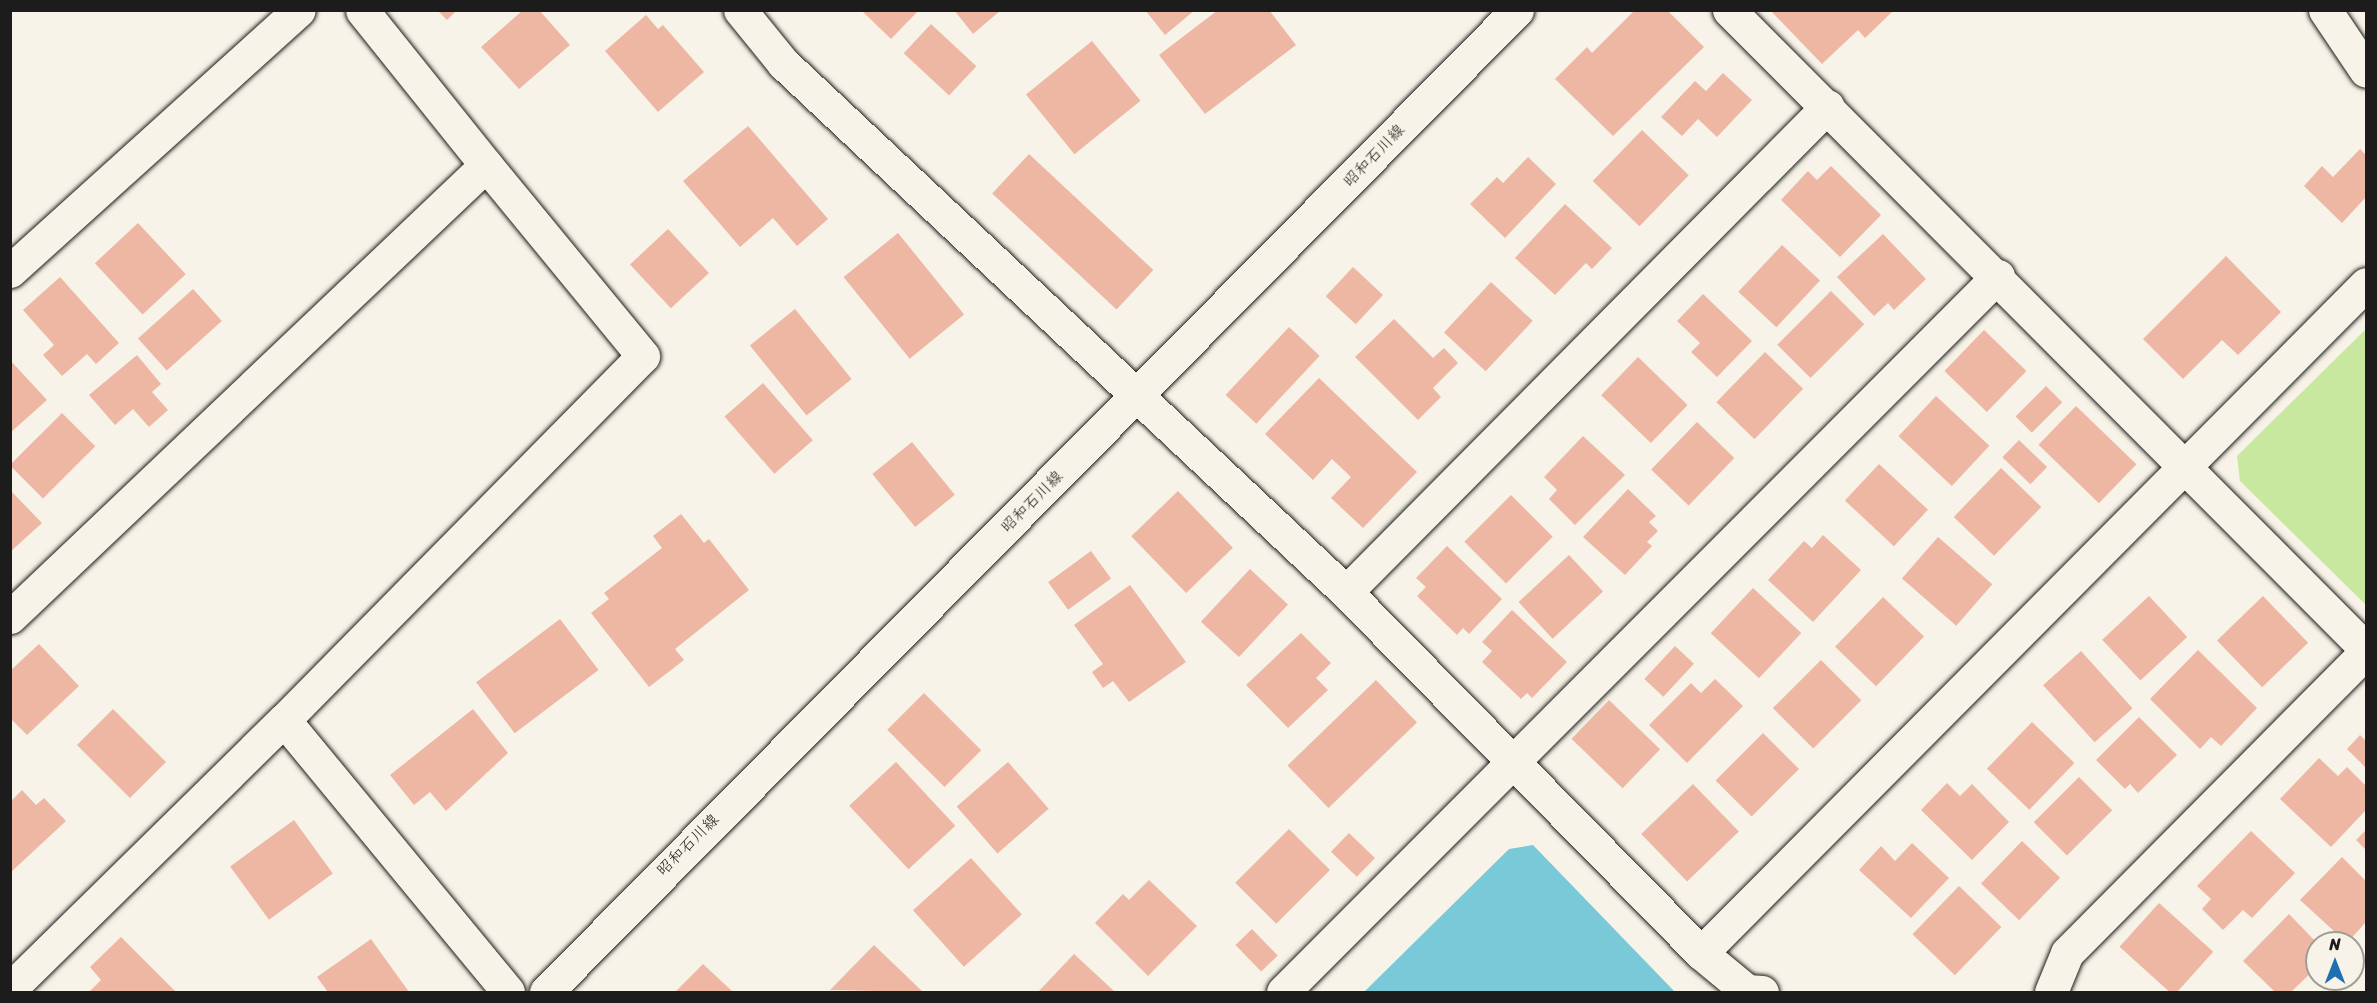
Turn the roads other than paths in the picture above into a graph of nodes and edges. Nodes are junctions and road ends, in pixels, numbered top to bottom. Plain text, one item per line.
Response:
1 (299, 10) edge
2 (362, 10) edge
3 (1517, 10) edge
4 (1729, 10) edge
5 (2325, 10) edge
6 (756, 16) edge
7 (2367, 70) edge
8 (1828, 106) junction
9 (486, 165) junction
10 (10, 271) edge
11 (1998, 276) junction
12 (2367, 284) edge
13 (1138, 396) junction
14 (2187, 467) junction
15 (1346, 592) junction
16 (10, 617) edge
17 (2367, 650) edge
18 (284, 720) junction
19 (1511, 764) junction
20 (1701, 952) junction
21 (16, 971) edge
22 (508, 993) edge
23 (546, 993) edge
24 (1283, 993) edge
25 (1762, 993) edge
26 (2050, 993) edge

1 - 10 street
2 - 9 street
3 - 13 street, 昭和石川線
4 - 8 street
5 - 7 street
6 - 13 street
8 - 11 street
8 - 15 street
9 - 16 street
9 - 18 street
11 - 14 street
11 - 19 street
12 - 14 street
13 - 15 street
13 - 23 street, 昭和石川線
14 - 17 street
14 - 20 street
15 - 19 street
17 - 26 street
18 - 21 street
18 - 22 street
19 - 20 street
19 - 24 street
20 - 25 street

